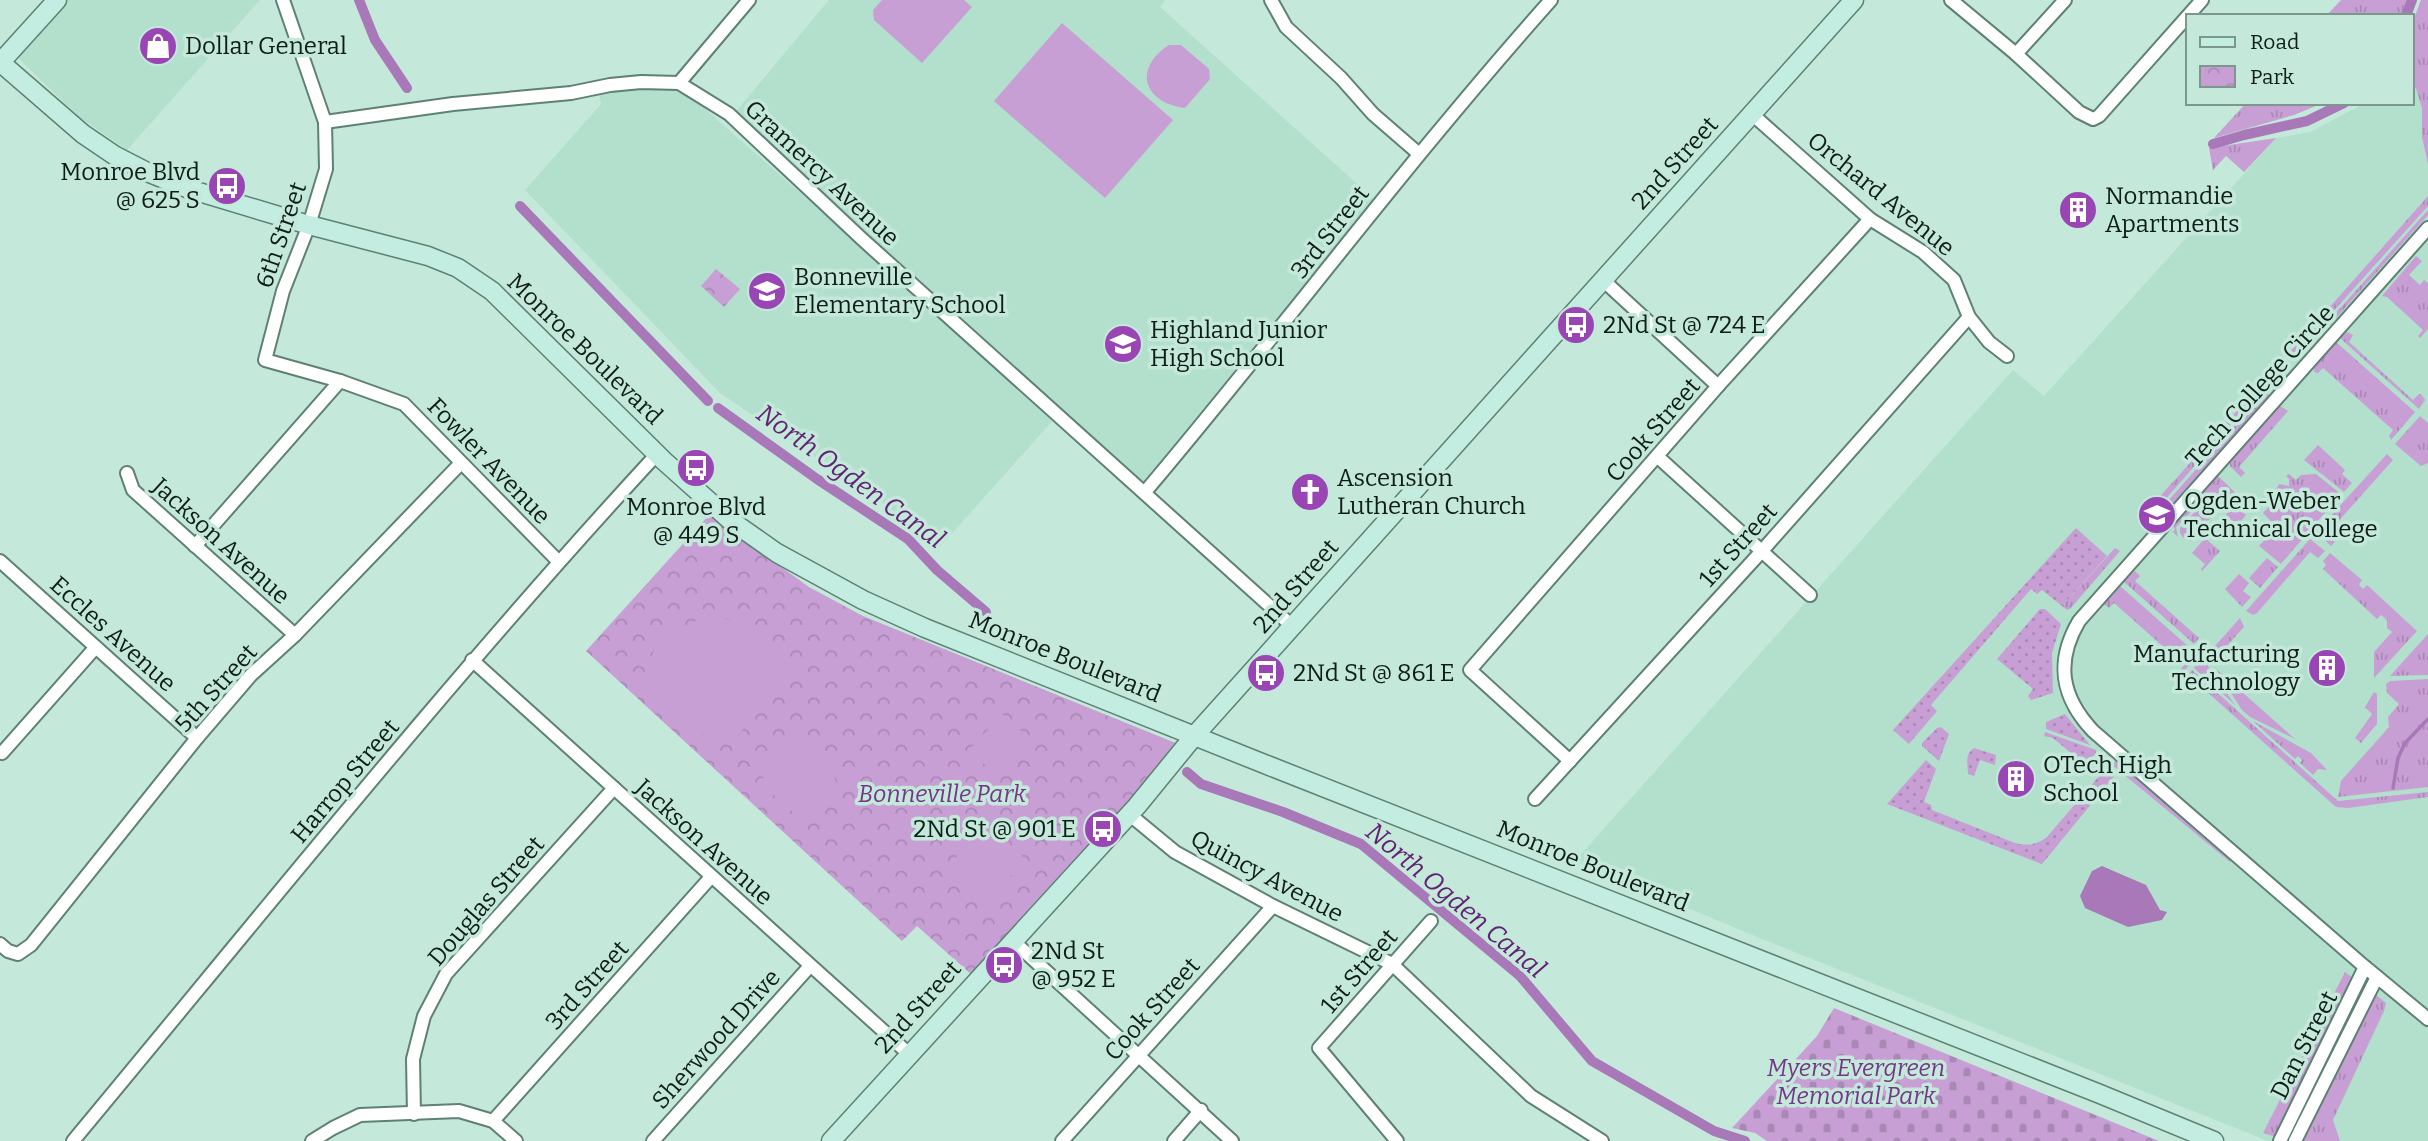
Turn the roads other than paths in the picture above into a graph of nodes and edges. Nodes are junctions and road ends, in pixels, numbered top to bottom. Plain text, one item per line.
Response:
1 (57, 0) edge
2 (283, 0) edge
3 (749, 0) edge
4 (1271, 0) edge
5 (1551, 0) edge
6 (1854, 0) edge
7 (1951, 0) edge
8 (2065, 0) edge
9 (2202, 0) edge
10 (2190, 14) edge
11 (2186, 18) edge
12 (2016, 54) junction
13 (0, 63) edge
14 (679, 83) junction
15 (1752, 114) junction
16 (325, 122) junction
17 (1418, 153) junction
18 (1870, 219) junction
19 (309, 225) junction
20 (2428, 229) edge
21 (1603, 279) junction
22 (1969, 317) junction
23 (2007, 356) dead end
24 (265, 360) joint
25 (341, 380) junction
26 (1718, 386) junction
27 (657, 454) junction
28 (1658, 457) junction
29 (461, 463) junction
30 (127, 473) dead end
31 (1145, 492) junction
32 (195, 547) junction
33 (1761, 552) junction
34 (0, 561) edge
35 (558, 561) junction
36 (1810, 595) dead end
37 (1293, 626) junction
38 (295, 635) junction
39 (96, 648) junction
40 (472, 660) junction
41 (1195, 735) junction
42 (197, 738) junction
43 (1, 753) edge
44 (1570, 761) junction
45 (614, 788) junction
46 (1535, 799) dead end
47 (1129, 814) junction
48 (712, 877) junction
49 (1273, 906) junction
50 (1431, 921) dead end
51 (1012, 940) junction
52 (0, 944) edge
53 (1392, 964) junction
54 (810, 966) junction
55 (2365, 967) junction
56 (2377, 977) junction
57 (2428, 1019) edge
58 (909, 1054) junction
59 (1139, 1055) junction
60 (1201, 1110) junction
61 (414, 1114) junction
62 (493, 1121) junction
63 (73, 1141) edge
64 (312, 1141) edge
65 (516, 1141) edge
66 (653, 1141) edge
67 (831, 1141) edge
68 (1062, 1141) edge
69 (1174, 1141) edge
70 (1233, 1141) edge
71 (1397, 1141) edge
72 (1602, 1141) edge
73 (2214, 1141) edge
74 (2280, 1141) edge
75 (2295, 1141) edge

1 - 13 main road
2 - 16 street
3 - 14 street
4 - 17 street
5 - 17 street, 3rd Street
6 - 15 main road, 2nd Street
7 - 12 street
8 - 12 street
9 - 10 street
11 - 12 street
13 - 19 main road, Monroe Boulevard
14 - 16 street
14 - 31 street, Gramercy Avenue
15 - 18 street, Orchard Avenue
15 - 21 main road, 2nd Street
16 - 19 street, 6th Street
17 - 31 street, 3rd Street
18 - 22 street, Orchard Avenue
18 - 26 street, Cook Street
19 - 24 street, 6th Street
19 - 27 main road, Monroe Boulevard
20 - 55 street, Tech College Circle
21 - 26 street
21 - 37 main road, 2nd Street
22 - 23 street, Orchard Avenue
22 - 33 street, 1st Street
24 - 25 street, Fowler Avenue
25 - 29 street, Fowler Avenue
25 - 32 street
26 - 28 street, Cook Street
27 - 35 street, Harrop Street
27 - 41 main road, Monroe Boulevard
28 - 33 street
28 - 44 street, Cook Street
29 - 35 street, Fowler Avenue
29 - 38 street, 5th Street
30 - 32 street, Jackson Avenue
31 - 37 street, Gramercy Avenue
32 - 38 street, Jackson Avenue
33 - 36 street
33 - 44 street, 1st Street
34 - 39 street, Eccles Avenue
35 - 40 street, Harrop Street
37 - 41 main road, 2nd Street
38 - 42 street, 5th Street
39 - 42 street, Eccles Avenue
39 - 43 street
40 - 45 street, Jackson Avenue
40 - 63 street, Harrop Street
41 - 47 main road, 2nd Street
41 - 73 main road, Monroe Boulevard
42 - 52 street, 5th Street
44 - 46 street, 1st Street
45 - 48 street, Jackson Avenue
45 - 61 street, Douglas Street
47 - 49 street, Quincy Avenue
47 - 51 main road, 2nd Street
48 - 54 street, Jackson Avenue
48 - 62 street, 3rd Street
49 - 53 street, Quincy Avenue
49 - 59 street, Cook Street
50 - 53 street, 1st Street
51 - 58 main road, 2nd Street
51 - 59 street
53 - 71 street, 1st Street
53 - 72 street, Quincy Avenue
54 - 58 street, Jackson Avenue
54 - 66 street, Sherwood Drive
55 - 56 street, Tech College Circle
55 - 74 street, Dan Street
56 - 57 street, Tech College Circle
56 - 75 street, Dan Street
58 - 67 main road, 2nd Street
59 - 60 street
59 - 68 street, Cook Street
60 - 69 street
60 - 70 street
61 - 62 street
61 - 64 street
62 - 65 street

